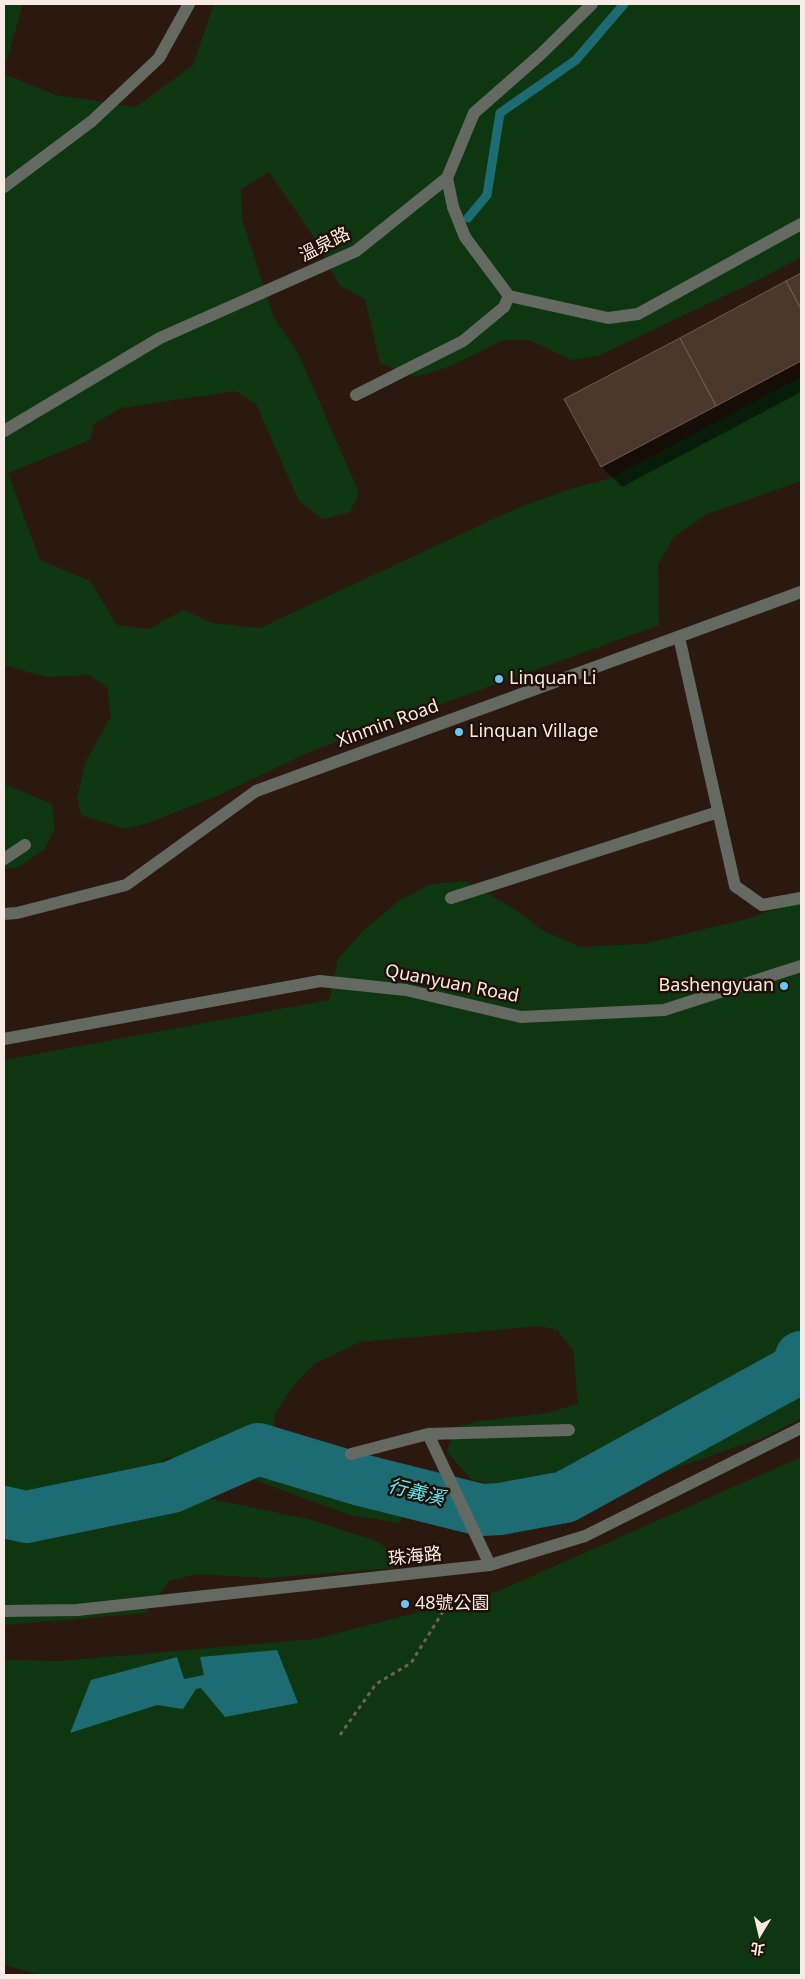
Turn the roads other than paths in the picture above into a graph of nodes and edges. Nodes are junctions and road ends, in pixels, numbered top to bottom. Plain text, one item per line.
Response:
1 (188, 4) edge
2 (592, 4) edge
3 (447, 178) junction
4 (4, 186) edge
5 (801, 224) edge
6 (508, 296) junction
7 (356, 395) dead end
8 (4, 431) edge
9 (801, 592) edge
10 (679, 637) junction
11 (718, 812) junction
12 (26, 845) dead end
13 (4, 859) edge
14 (452, 898) dead end
15 (801, 898) edge
16 (4, 914) edge
17 (801, 966) edge
18 (4, 1039) edge
19 (801, 1428) edge
20 (568, 1430) dead end
21 (428, 1434) junction
22 (352, 1454) dead end
23 (490, 1565) junction
24 (4, 1612) edge

1 - 4 street
2 - 3 street, 溫泉路
3 - 6 street
3 - 8 street, 溫泉路
5 - 6 street
6 - 7 street
9 - 10 street, Xinmin Road
10 - 11 street
10 - 16 street, Xinmin Road
11 - 14 street
11 - 15 street
12 - 13 street
17 - 18 street, Quanyuan Road
19 - 23 street, 珠海路
20 - 21 street
21 - 22 street
21 - 23 street
23 - 24 street, 珠海路

